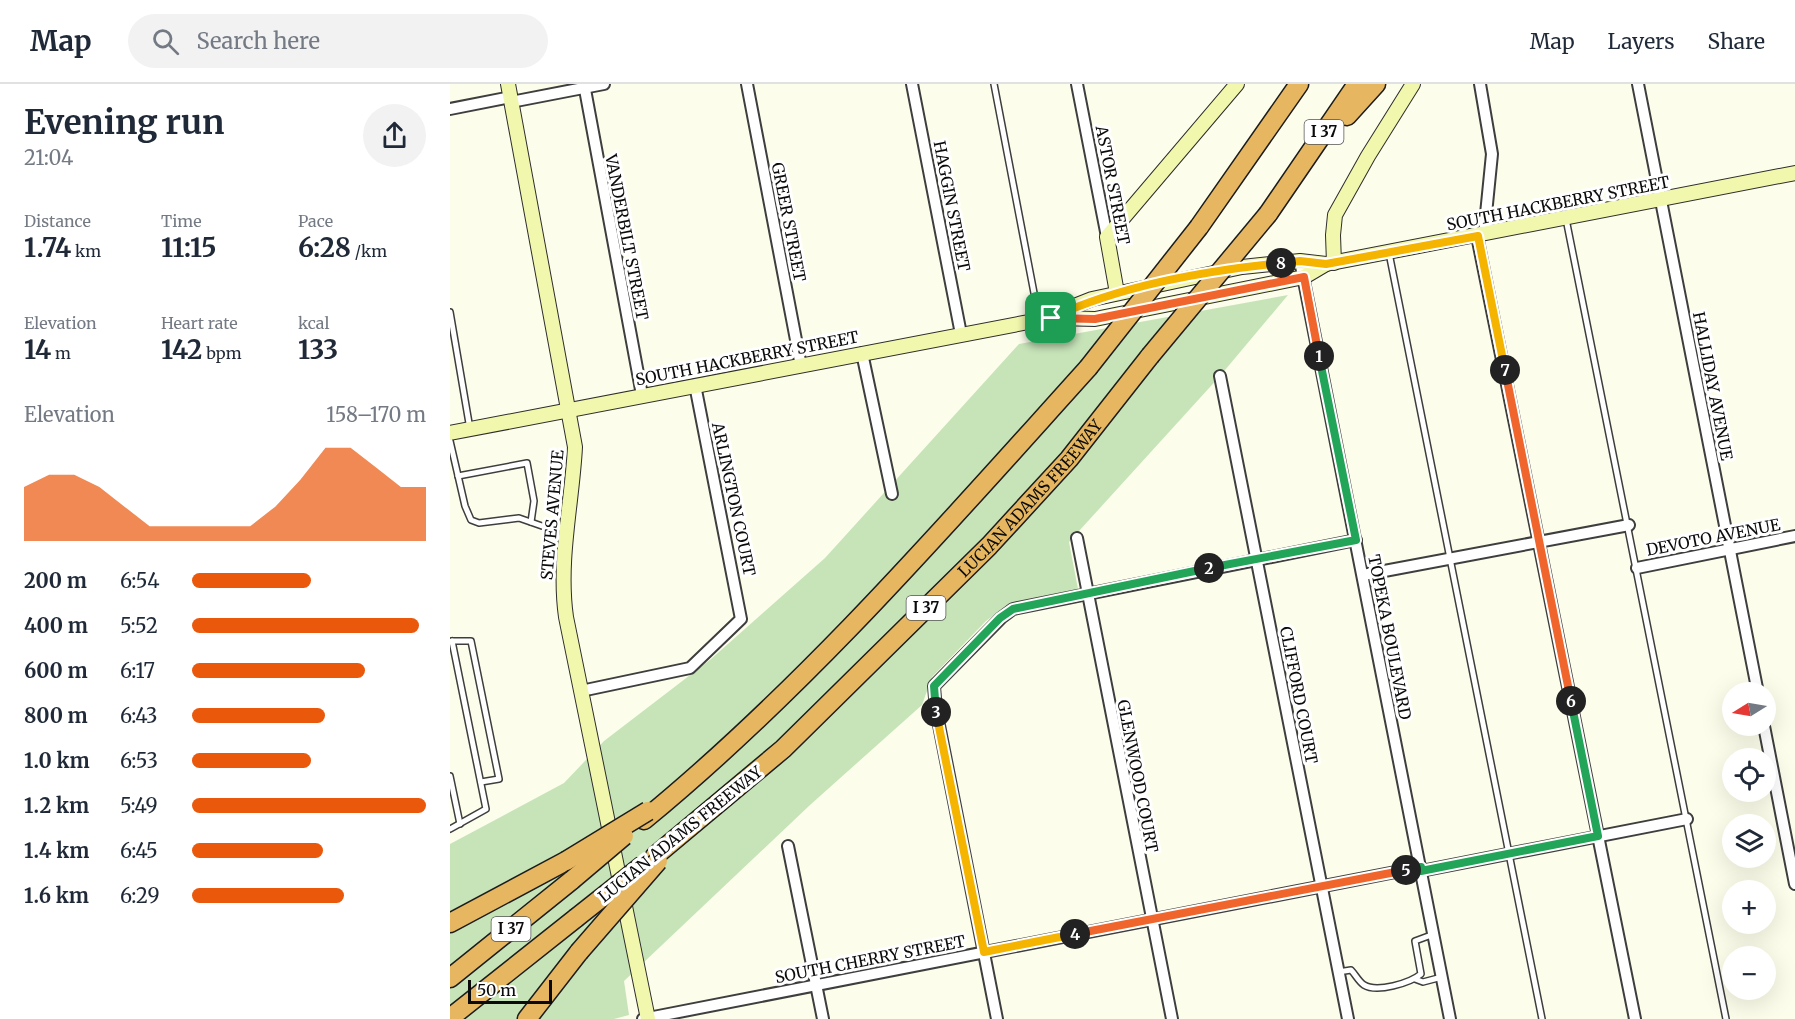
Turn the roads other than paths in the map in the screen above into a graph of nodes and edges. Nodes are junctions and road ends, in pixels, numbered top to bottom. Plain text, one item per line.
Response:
1 (604, 84) edge
2 (747, 84) edge
3 (912, 84) edge
4 (994, 84) edge
5 (1077, 84) edge
6 (1237, 84) edge
7 (1289, 84) edge
8 (1299, 84) edge
9 (1357, 84) edge
10 (1376, 84) edge
11 (1413, 84) edge
12 (1480, 84) edge
13 (1638, 84) edge
14 (584, 86) edge
15 (510, 94) edge
16 (450, 109) edge
17 (1240, 169) junction
18 (1795, 172) edge
19 (1291, 181) junction
20 (1661, 201) junction
21 (1566, 219) junction
22 (1481, 235) junction
23 (1107, 237) junction
24 (1389, 252) junction
25 (1300, 261) junction
26 (1330, 264) junction
27 (1304, 277) junction
28 (1117, 293) junction
29 (450, 312) edge
30 (1045, 319) junction
31 (961, 334) junction
32 (862, 353) junction
33 (801, 366) junction
34 (1220, 376) dead end
35 (695, 385) junction
36 (642, 395) junction
37 (569, 409) junction
38 (470, 429) junction
39 (450, 433) edge
40 (450, 441) edge
41 (458, 476) junction
42 (892, 494) dead end
43 (531, 522) junction
44 (1629, 525) junction
45 (567, 528) junction
46 (1795, 536) edge
47 (1077, 538) dead end
48 (1356, 540) junction
49 (1539, 541) junction
50 (1730, 548) junction
51 (1256, 558) junction
52 (1450, 558) junction
53 (1637, 568) junction
54 (1363, 575) junction
55 (1087, 594) junction
56 (451, 641) edge
57 (1756, 682) edge
58 (581, 692) junction
59 (1766, 736) edge
60 (450, 776) edge
61 (481, 782) junction
62 (646, 815) junction
63 (1687, 819) junction
64 (460, 824) junction
65 (450, 829) edge
66 (1598, 836) junction
67 (788, 846) dead end
68 (1509, 854) junction
69 (657, 859) junction
70 (1421, 869) junction
71 (1795, 884) edge
72 (1321, 886) junction
73 (1152, 918) junction
74 (450, 923) edge
75 (1434, 934) junction
76 (984, 952) junction
77 (1338, 972) junction
78 (1442, 977) junction
79 (450, 978) edge
80 (1414, 979) junction
81 (816, 984) junction
82 (450, 1018) edge
83 (527, 1019) edge
84 (647, 1019) edge
85 (823, 1019) edge
86 (997, 1019) edge
87 (1172, 1019) edge
88 (1348, 1019) edge
89 (1450, 1019) edge
90 (1542, 1019) edge
91 (1635, 1019) edge
92 (1726, 1019) edge

1 - 14 street
2 - 33 street, GREER STREET
3 - 31 street, HAGGIN STREET
4 - 30 lane
5 - 23 street, ASTOR STREET
6 - 23 main road
7 - 17 highway
8 - 17 highway, LUCIAN ADAMS FREEWAY / I 37
9 - 19 highway, LUCIAN ADAMS FREEWAY / I 37
10 - 19 highway
11 - 26 main road
12 - 22 street
13 - 20 street, HALLIDAY AVENUE
14 - 15 street
14 - 36 street, VANDERBILT STREET
15 - 16 street
15 - 37 main road, STEVES AVENUE
17 - 62 highway, LUCIAN ADAMS FREEWAY / I 37, bridge
18 - 20 main road, SOUTH HACKBERRY STREET
19 - 69 highway, LUCIAN ADAMS FREEWAY / I 37, bridge
20 - 21 main road, SOUTH HACKBERRY STREET
20 - 50 street, HALLIDAY AVENUE
21 - 22 main road, SOUTH HACKBERRY STREET
21 - 44 lane
22 - 24 main road, SOUTH HACKBERRY STREET
22 - 49 street
23 - 28 main road, ASTOR STREET
24 - 26 main road, SOUTH HACKBERRY STREET
24 - 52 lane
25 - 26 main road, SOUTH HACKBERRY STREET
25 - 27 street, TOPEKA BOULEVARD
25 - 28 main road, SOUTH HACKBERRY STREET
26 - 27 main road, SOUTH HACKBERRY STREET
27 - 30 main road, SOUTH HACKBERRY STREET
27 - 48 street, TOPEKA BOULEVARD
28 - 30 main road, SOUTH HACKBERRY STREET
29 - 38 lane
30 - 31 main road, SOUTH HACKBERRY STREET
31 - 32 main road, SOUTH HACKBERRY STREET
32 - 33 main road, SOUTH HACKBERRY STREET
32 - 42 street
33 - 35 main road, SOUTH HACKBERRY STREET
34 - 51 street, CLIFFORD COURT
35 - 36 main road, SOUTH HACKBERRY STREET
35 - 58 street, ARLINGTON COURT
36 - 37 main road, SOUTH HACKBERRY STREET
37 - 38 main road, SOUTH HACKBERRY STREET
37 - 45 main road, STEVES AVENUE
38 - 39 main road, SOUTH HACKBERRY STREET
40 - 41 lane
41 - 43 lane
41 - 43 lane
43 - 45 lane
44 - 49 street, DEVOTO AVENUE
44 - 53 lane
45 - 58 main road, STEVES AVENUE
46 - 50 street, DEVOTO AVENUE
47 - 55 street, GLENWOOD COURT
48 - 51 street
48 - 54 street, TOPEKA BOULEVARD
49 - 52 street, DEVOTO AVENUE
49 - 66 street
50 - 53 street, DEVOTO AVENUE
50 - 57 street, HALLIDAY AVENUE
51 - 55 street
51 - 72 street, CLIFFORD COURT
52 - 54 street, DEVOTO AVENUE
52 - 68 lane
53 - 63 lane
54 - 70 street, TOPEKA BOULEVARD
55 - 73 street, GLENWOOD COURT
55 - 76 street
56 - 61 lane
56 - 61 lane
58 - 84 main road, STEVES AVENUE
59 - 71 street
60 - 64 lane
61 - 64 lane
62 - 74 highway, bridge
62 - 79 highway, LUCIAN ADAMS FREEWAY / I 37, bridge
63 - 66 street, SOUTH CHERRY STREET
63 - 92 lane
64 - 65 lane
66 - 68 street, SOUTH CHERRY STREET
66 - 91 street
67 - 81 street
68 - 70 street, SOUTH CHERRY STREET
68 - 90 lane
69 - 82 highway, LUCIAN ADAMS FREEWAY / I 37, bridge
69 - 83 highway, bridge
70 - 72 street, SOUTH CHERRY STREET
70 - 75 street, TOPEKA BOULEVARD
72 - 73 street, SOUTH CHERRY STREET
72 - 77 street, CLIFFORD COURT
73 - 76 street, SOUTH CHERRY STREET
73 - 87 street, GLENWOOD COURT
75 - 78 street, TOPEKA BOULEVARD
75 - 80 lane
76 - 81 street, SOUTH CHERRY STREET
76 - 86 street
77 - 80 lane
77 - 88 street, CLIFFORD COURT
78 - 80 lane
78 - 89 street, TOPEKA BOULEVARD
81 - 84 street, SOUTH CHERRY STREET
81 - 85 street

